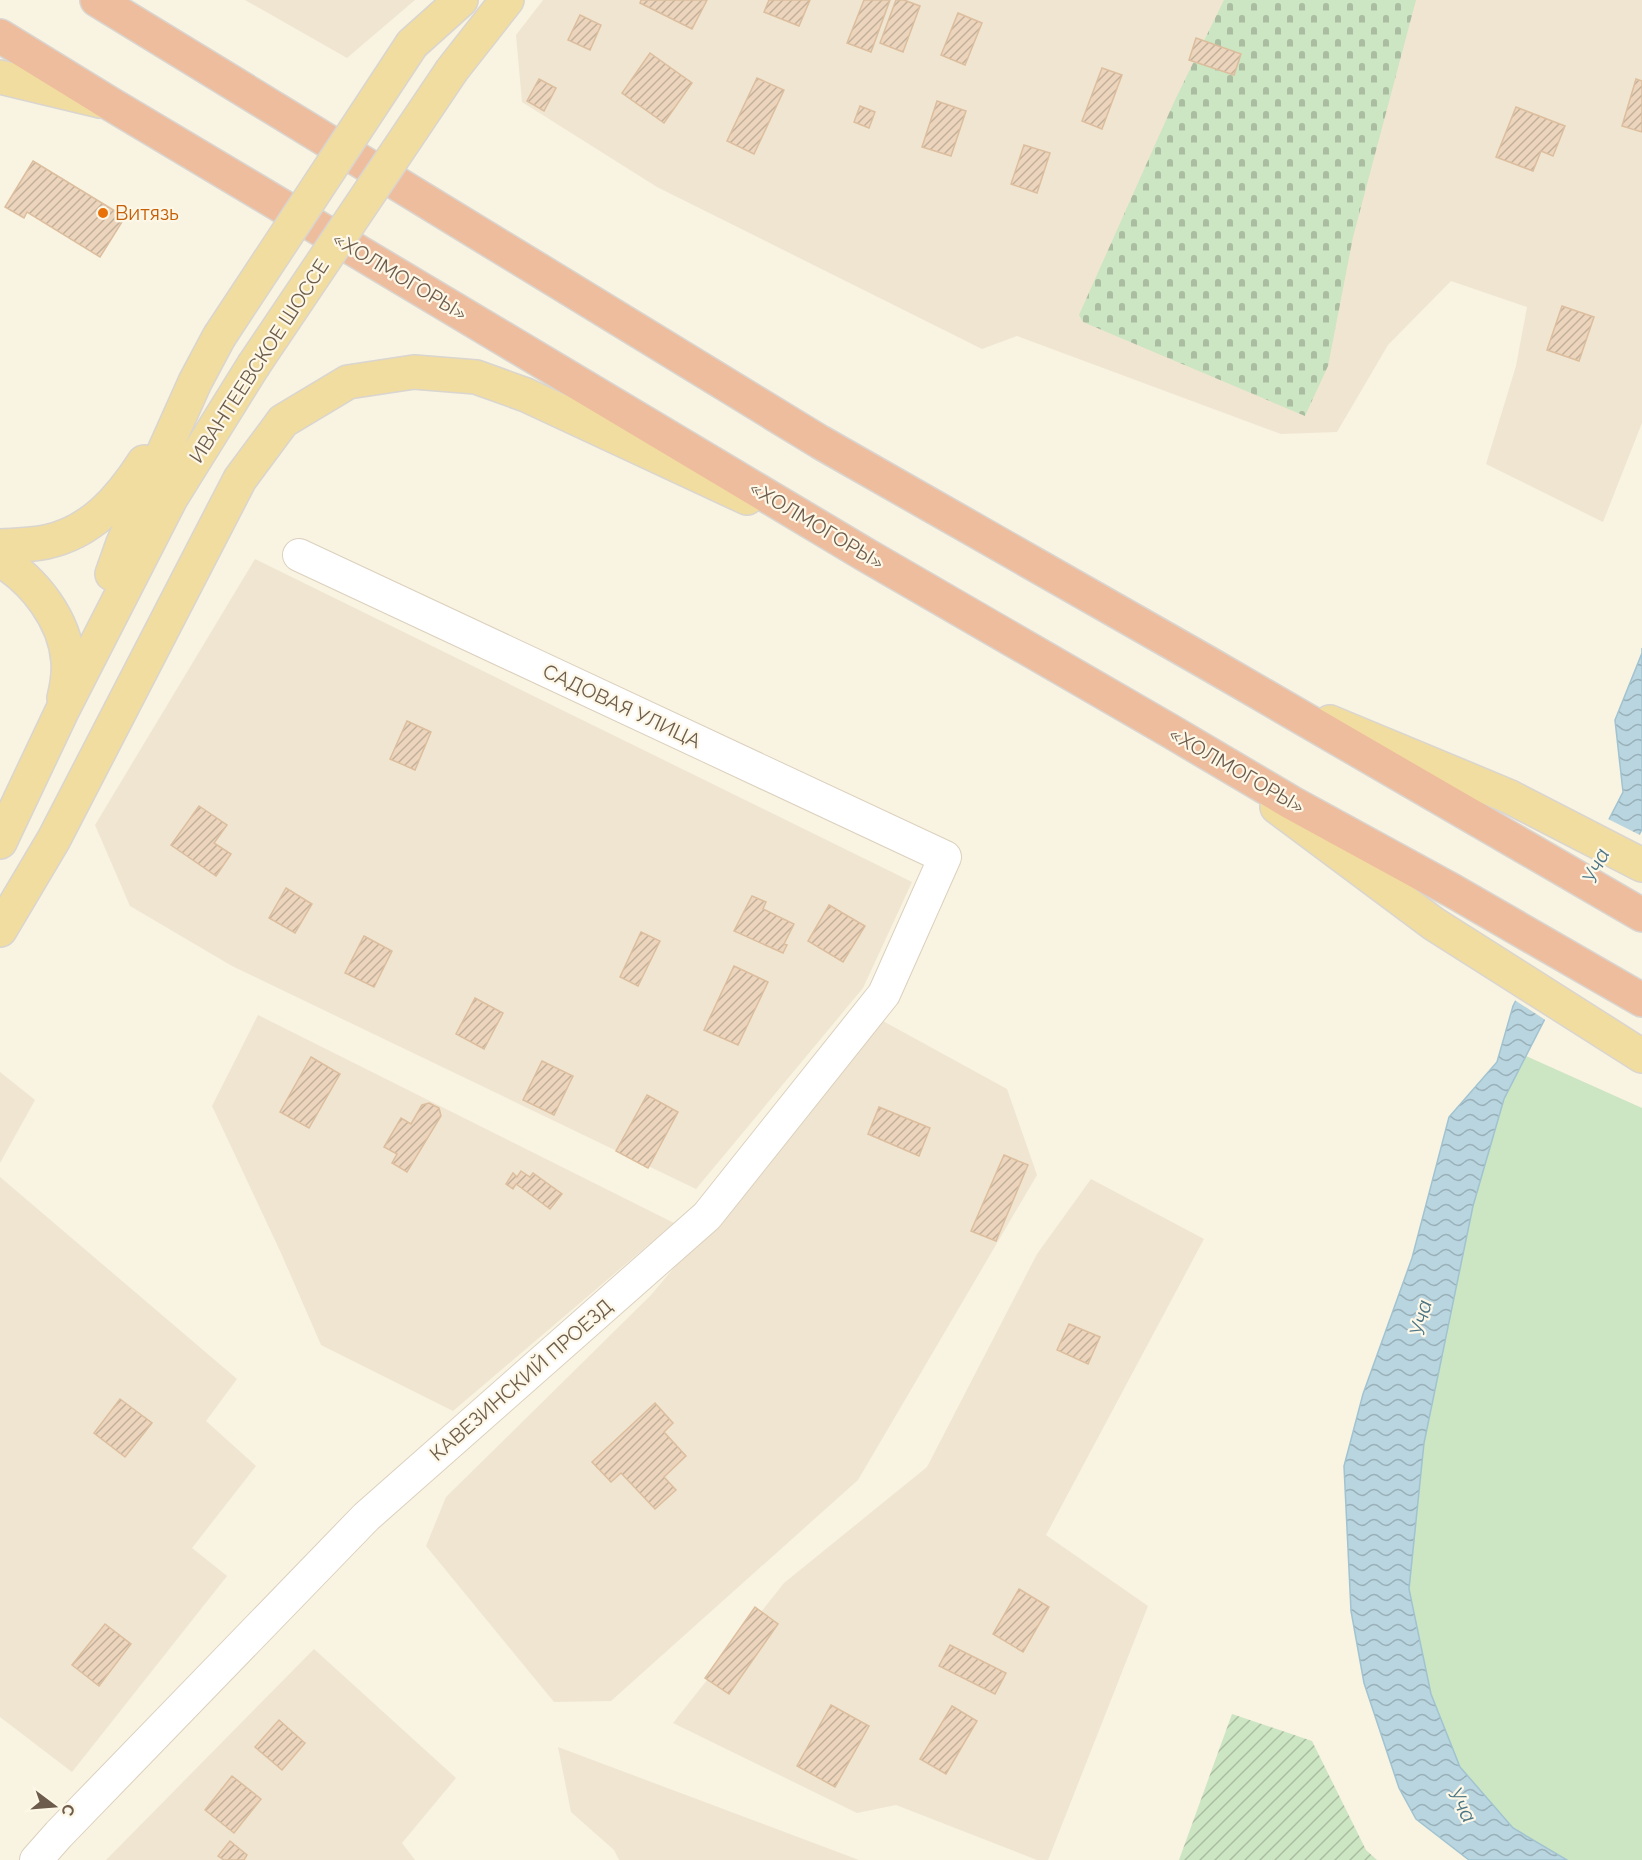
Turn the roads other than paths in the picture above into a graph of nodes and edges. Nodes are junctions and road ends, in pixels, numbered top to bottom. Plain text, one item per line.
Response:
1 (97, 0) edge
2 (461, 0) edge
3 (507, 0) edge
4 (0, 36) edge
5 (0, 77) edge
6 (109, 103) junction
7 (195, 382) junction
8 (0, 546) edge
9 (299, 555) dead end
10 (866, 555) junction
11 (0, 560) edge
12 (1255, 690) junction
13 (62, 711) junction
14 (1196, 746) junction
15 (0, 842) edge
16 (945, 857) joint
17 (1642, 865) edge
18 (1642, 915) edge
19 (0, 930) edge
20 (1642, 1000) edge
21 (1634, 1052) edge
22 (36, 1860) edge

1 - 12 highway
2 - 7 main road, ИВАНТЕЕВСКОЕ ШОССЕ, bridge
3 - 13 main road, ИВАНТЕЕВСКОЕ ШОССЕ, bridge
4 - 6 highway, «ХОЛМОГОРЫ»
5 - 6 main road
6 - 10 highway, «ХОЛМОГОРЫ»
7 - 8 main road
7 - 13 main road, ИВАНТЕЕВСКОЕ ШОССЕ
9 - 16 street, САДОВАЯ УЛИЦА
10 - 14 highway, «ХОЛМОГОРЫ»
10 - 19 main road
11 - 13 main road
12 - 17 main road
12 - 18 highway
13 - 15 main road, ИВАНТЕЕВСКОЕ ШОССЕ
14 - 20 highway, «ХОЛМОГОРЫ»
14 - 21 main road
16 - 22 street, КАВЕЗИНСКИЙ ПРОЕЗД

